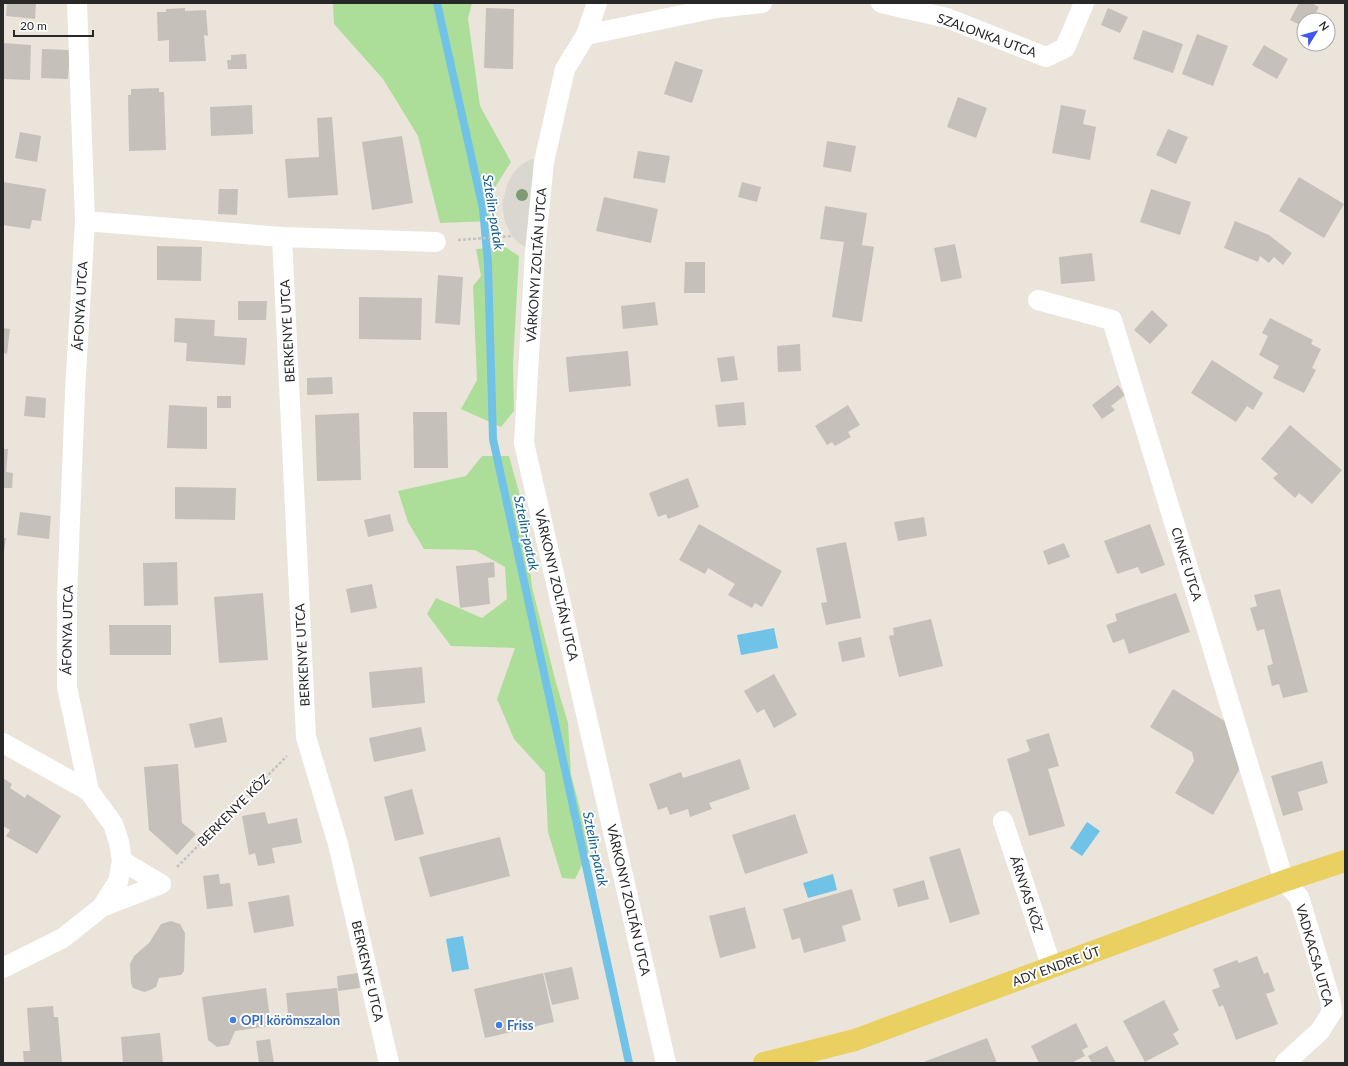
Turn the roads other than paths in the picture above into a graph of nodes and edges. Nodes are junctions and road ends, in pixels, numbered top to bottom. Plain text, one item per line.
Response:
1 (77, 3) edge
2 (597, 3) edge
3 (762, 3) edge
4 (881, 3) edge
5 (1084, 3) edge
6 (586, 35) junction
7 (85, 220) junction
8 (282, 237) junction
9 (436, 242) dead end
10 (1038, 300) dead end
11 (3, 742) edge
12 (89, 791) junction
13 (1003, 821) dead end
14 (122, 861) junction
15 (1345, 861) edge
16 (1284, 881) junction
17 (102, 906) junction
18 (3, 968) edge
19 (1052, 968) junction
20 (389, 1063) edge
21 (666, 1063) edge
22 (764, 1063) edge
23 (1285, 1063) edge

1 - 7 street
2 - 6 street, VÁRKONYI ZOLTÁN UTCA
3 - 6 street
4 - 5 street, SZALONKA UTCA
6 - 21 street, VÁRKONYI ZOLTÁN UTCA
7 - 8 street
7 - 12 street, ÁFONYA UTCA
8 - 9 street
8 - 20 street, BERKENYE UTCA
10 - 16 street, CINKE UTCA
11 - 12 street
12 - 14 street, ÁFONYA UTCA
13 - 19 street, ÁRNYAS KÖZ
14 - 17 street, ÁFONYA UTCA
14 - 17 street
15 - 16 main road, ADY ENDRE ÚT
16 - 19 main road, ADY ENDRE ÚT
16 - 23 street, VADKACSA UTCA
17 - 18 street, ÁFONYA UTCA
19 - 22 main road, ADY ENDRE ÚT

